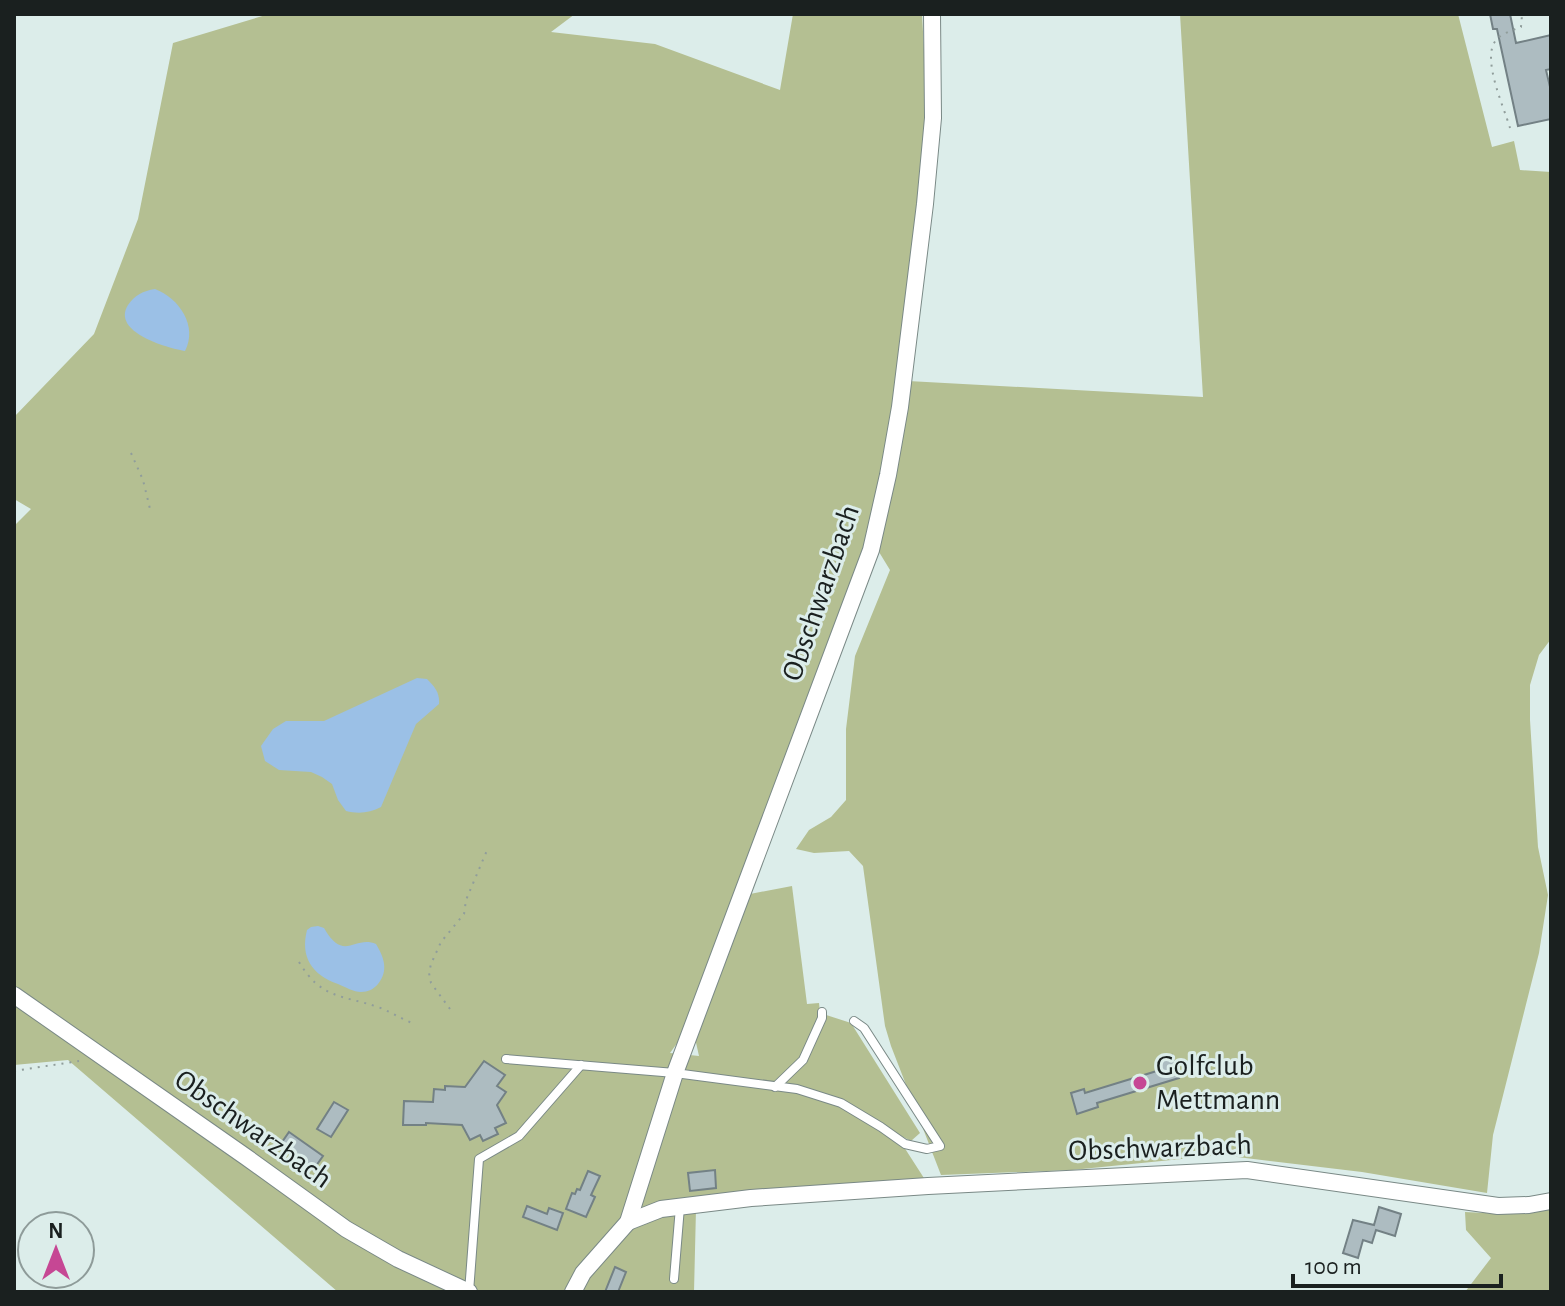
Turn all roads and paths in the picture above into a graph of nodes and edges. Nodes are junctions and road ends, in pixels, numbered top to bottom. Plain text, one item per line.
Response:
1 (932, 14) edge
2 (1522, 15) edge
3 (1551, 15) edge
4 (1510, 128) dead end
5 (131, 453) dead end
6 (151, 513) dead end
7 (488, 848) dead end
8 (299, 962) dead end
9 (14, 995) edge
10 (450, 1009) dead end
11 (822, 1012) dead end
12 (854, 1021) dead end
13 (412, 1023) dead end
14 (506, 1059) dead end
15 (79, 1061) dead end
16 (581, 1065) junction
17 (14, 1071) edge
18 (675, 1073) junction
19 (775, 1087) junction
20 (1551, 1201) edge
21 (680, 1207) junction
22 (628, 1222) junction
23 (674, 1279) dead end
24 (469, 1292) edge
25 (573, 1292) edge

1 - 18 street, Obschwarzbach
2 - 3 path
2 - 4 path
5 - 6 path
7 - 10 path
8 - 13 path
9 - 24 street, Obschwarzbach
11 - 19 lane
12 - 19 lane
14 - 16 lane
15 - 17 path
16 - 18 lane
16 - 24 lane, Obschwarzbach
18 - 19 lane
18 - 22 street, Obschwarzbach
20 - 21 street, Obschwarzbach
21 - 22 street, Obschwarzbach
21 - 23 lane
22 - 25 street, Obschwarzbach

